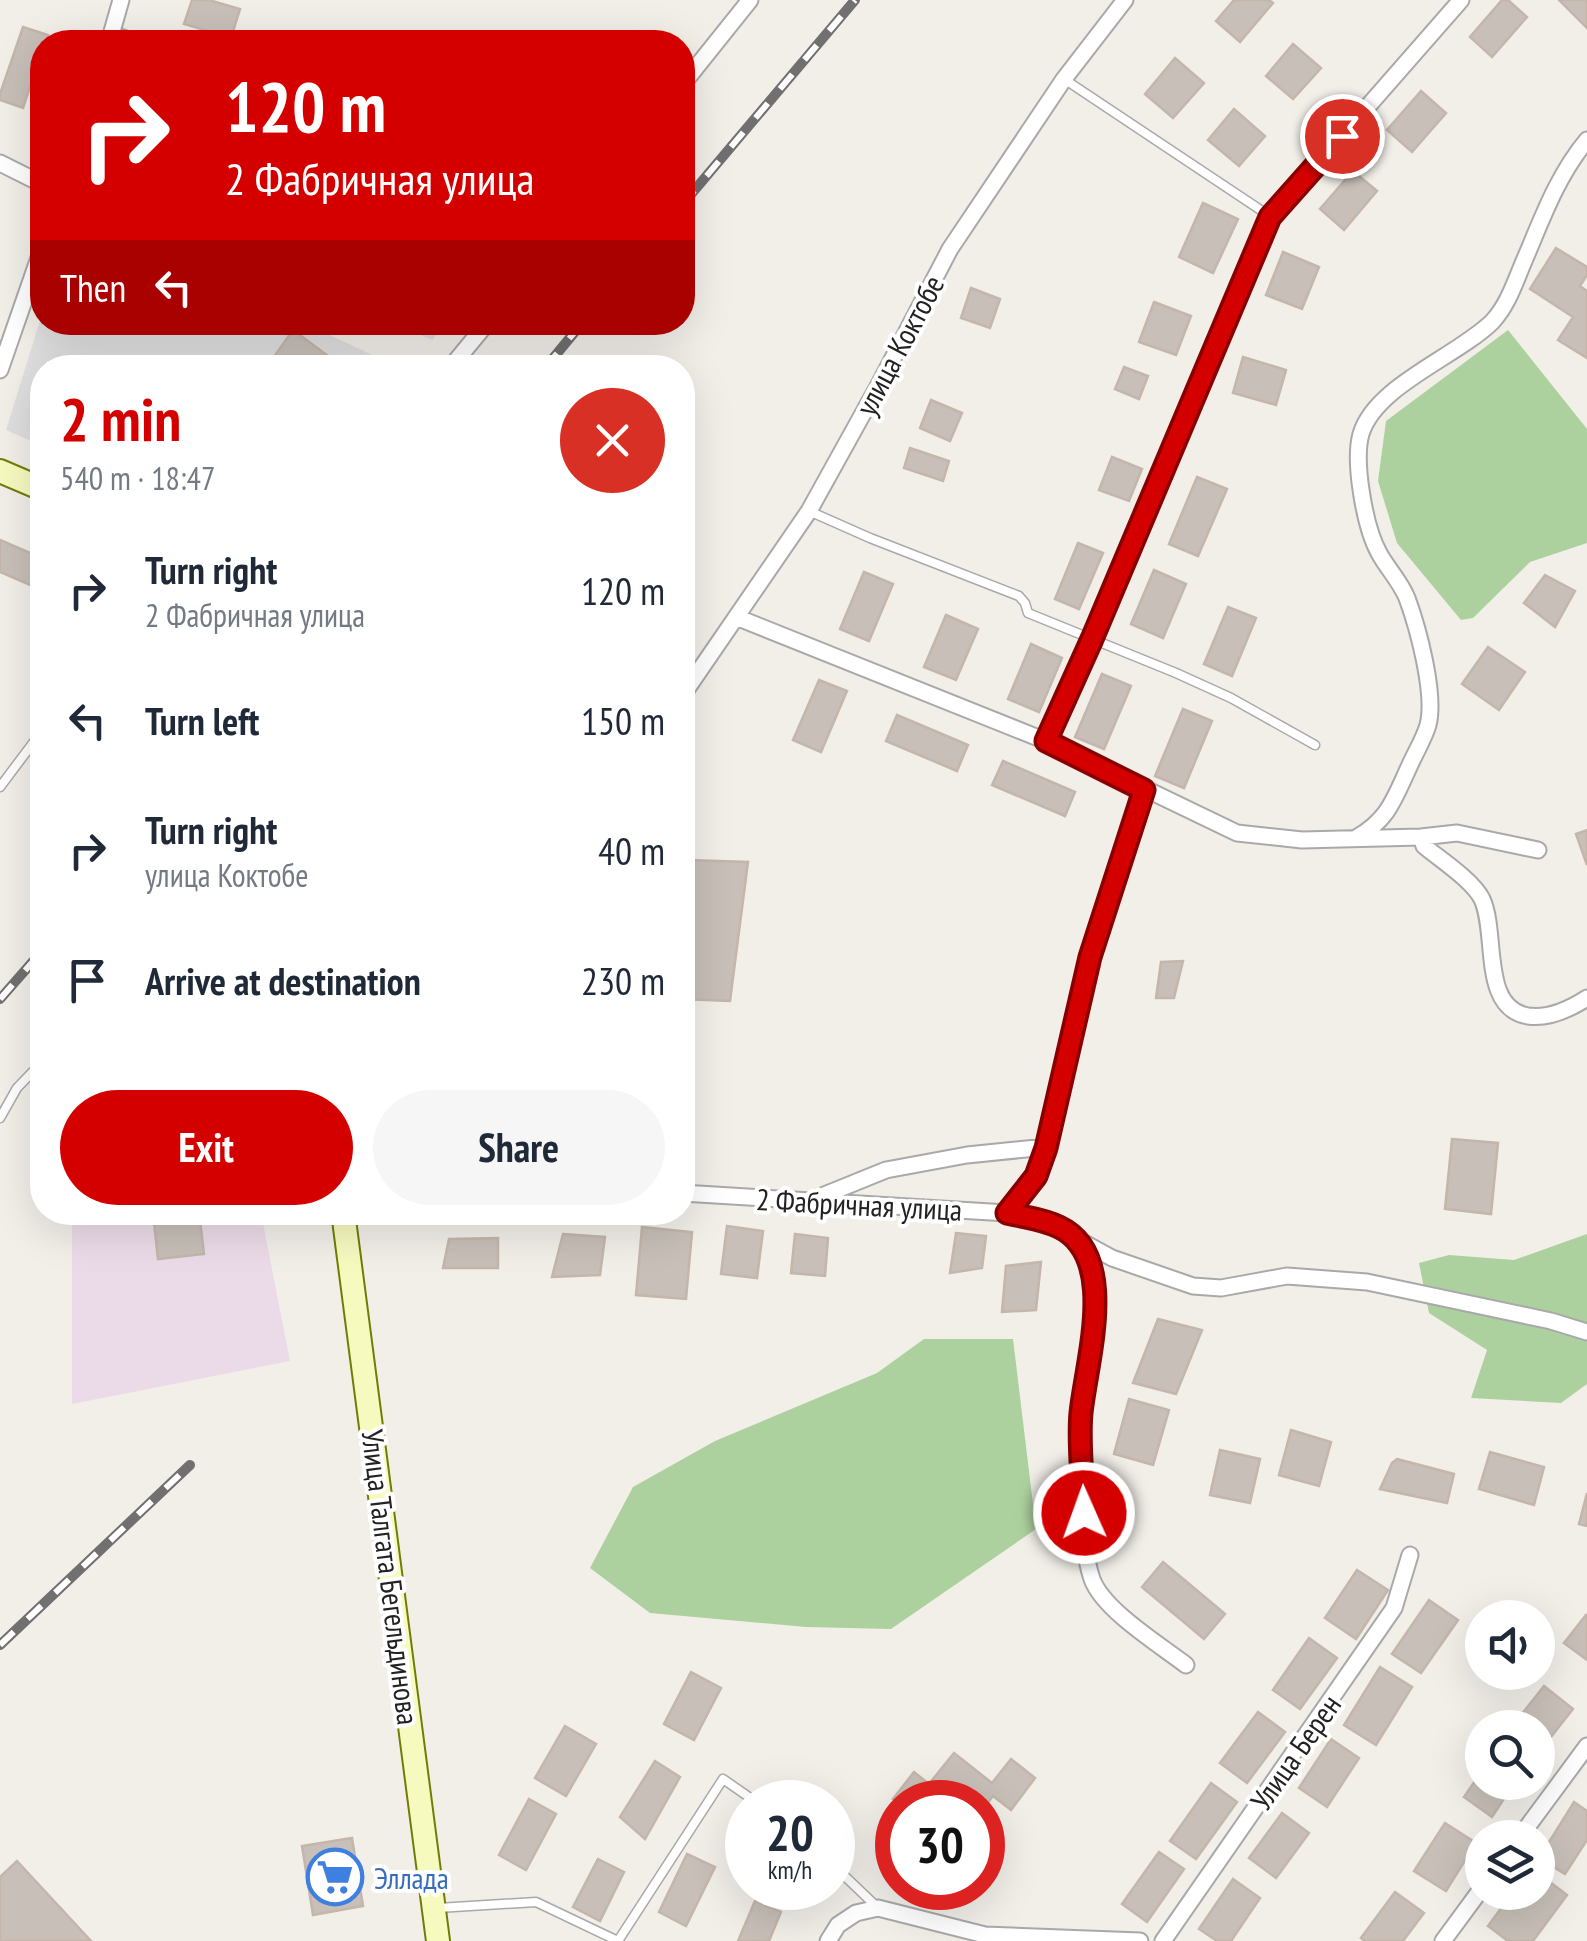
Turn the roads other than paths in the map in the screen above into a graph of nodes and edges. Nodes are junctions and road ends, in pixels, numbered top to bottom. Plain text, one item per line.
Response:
1 (121, 0) edge
2 (727, 0) edge
3 (750, 0) edge
4 (1126, 0) edge
5 (1461, 0) edge
6 (736, 18) junction
7 (112, 30) edge
8 (695, 69) edge
9 (1064, 79) junction
10 (1587, 140) edge
11 (0, 163) edge
12 (30, 178) edge
13 (1270, 217) junction
14 (30, 284) edge
15 (477, 335) edge
16 (461, 355) edge
17 (0, 370) edge
18 (0, 471) edge
19 (30, 484) edge
20 (809, 510) junction
21 (736, 617) junction
22 (1092, 639) junction
23 (695, 677) edge
24 (1046, 741) junction
25 (1315, 745) dead end
26 (30, 747) edge
27 (0, 787) edge
28 (1144, 790) junction
29 (1421, 836) junction
30 (1356, 838) junction
31 (1538, 850) dead end
32 (1587, 998) edge
33 (30, 1074) edge
34 (0, 1118) edge
35 (1046, 1148) junction
36 (695, 1194) edge
37 (808, 1201) junction
38 (1007, 1213) junction
39 (345, 1225) edge
40 (1074, 1237) junction
41 (1587, 1332) edge
42 (1410, 1555) dead end
43 (1186, 1666) dead end
44 (1587, 1746) edge
45 (726, 1780) edge
46 (1533, 1820) edge
47 (855, 1886) edge
48 (875, 1905) edge
49 (434, 1908) junction
50 (875, 1909) edge
51 (886, 1910) edge
52 (1466, 1910) edge
53 (438, 1941) edge
54 (828, 1941) edge
55 (1140, 1941) edge
56 (1163, 1941) edge
57 (1443, 1941) edge

1 - 7 street
2 - 6 street
3 - 6 street
4 - 9 street, улица Коктобе
5 - 13 street
6 - 8 street
9 - 13 lane
9 - 20 street, улица Коктобе
10 - 30 street
11 - 12 street
13 - 22 street
14 - 17 street
15 - 16 street
18 - 19 street
20 - 21 street, улица Коктобе
20 - 22 lane
21 - 23 street, улица Коктобе
21 - 24 street
22 - 24 street
22 - 25 lane
24 - 28 street
26 - 27 lane
28 - 30 street
28 - 35 street, 2 Фабричная улица
29 - 30 street
29 - 31 street
29 - 32 street
33 - 34 lane
35 - 37 street
35 - 38 street, 2 Фабричная улица
36 - 37 street, 2 Фабричная улица
37 - 38 street, 2 Фабричная улица
38 - 40 street
39 - 49 street, Улица Талгата Бегельдинова
40 - 41 street
40 - 43 street
42 - 56 street, Улица Берен
44 - 46 street
45 - 49 lane
47 - 48 lane
49 - 53 street, Улица Талгата Бегельдинова
50 - 54 street
51 - 55 street
52 - 57 street

